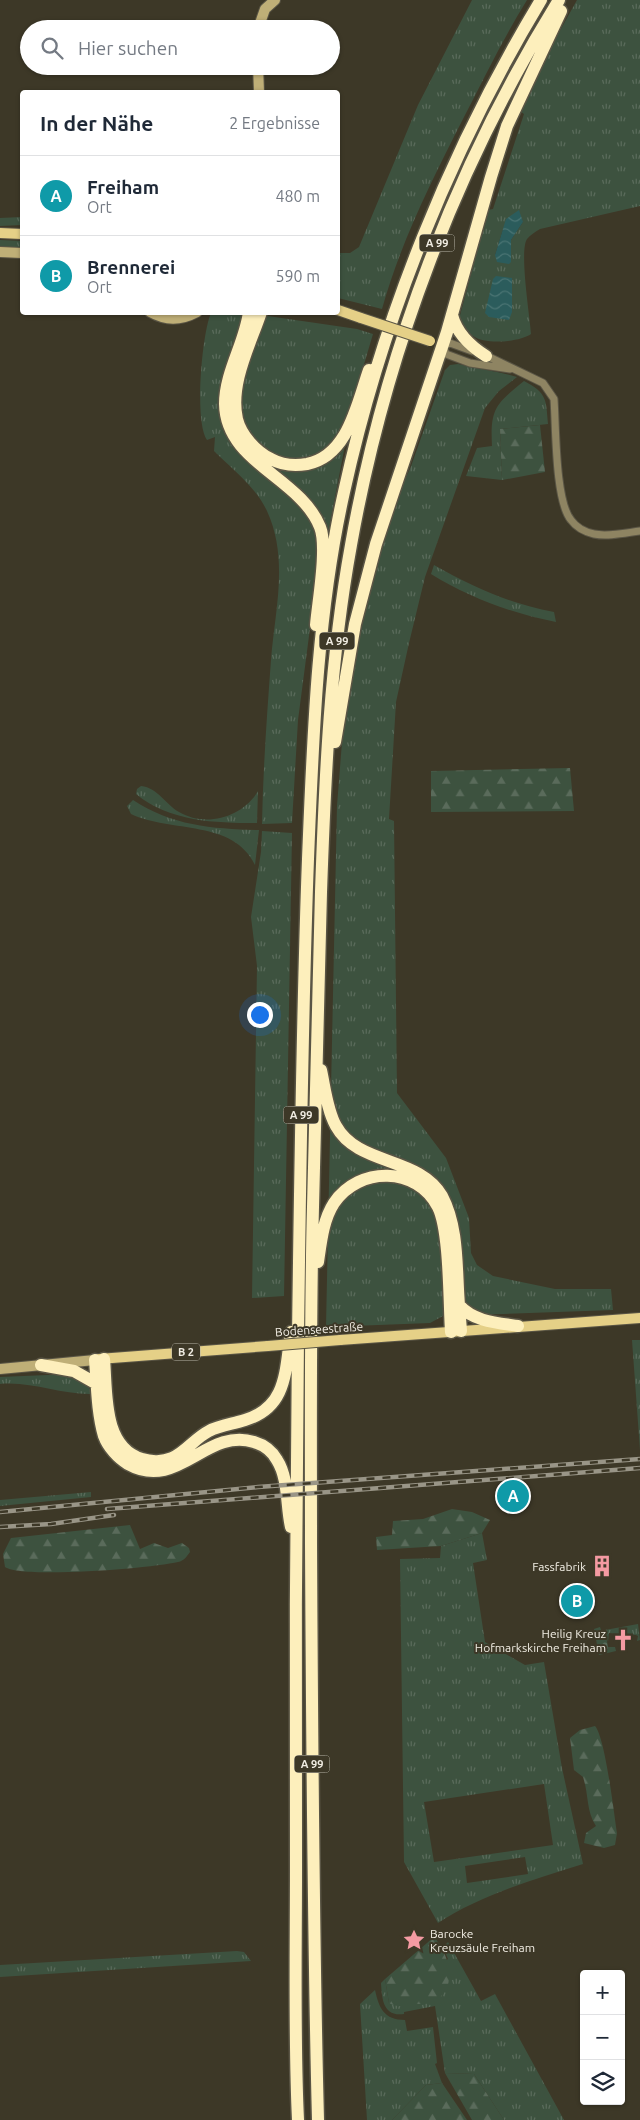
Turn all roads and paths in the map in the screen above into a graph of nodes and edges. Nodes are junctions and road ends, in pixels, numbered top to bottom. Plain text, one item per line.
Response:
1 (275, 0) edge
2 (542, 0) edge
3 (559, 0) edge
4 (567, 0) edge
5 (262, 20) edge
6 (258, 75) edge
7 (259, 90) edge
8 (0, 233) edge
9 (20, 234) edge
10 (0, 252) edge
11 (20, 252) edge
12 (340, 311) edge
13 (156, 315) edge
14 (190, 315) edge
15 (251, 315) edge
16 (252, 315) edge
17 (268, 315) edge
18 (452, 315) junction
19 (393, 321) junction
20 (254, 335) junction
21 (443, 346) junction
22 (488, 360) junction
23 (640, 530) edge
24 (316, 690) junction
25 (325, 780) junction
26 (316, 1046) junction
27 (299, 1273) junction
28 (453, 1283) junction
29 (311, 1292) junction
30 (456, 1304) junction
31 (640, 1318) edge
32 (518, 1326) junction
33 (456, 1331) junction
34 (100, 1359) junction
35 (41, 1365) junction
36 (0, 1369) edge
37 (102, 1384) junction
38 (104, 1406) junction
39 (296, 1549) junction
40 (298, 2120) edge
41 (318, 2120) edge

1 - 5 street
2 - 19 highway, A 99
3 - 25 highway, A 99
4 - 18 highway
6 - 7 street
8 - 9 main road
10 - 11 street
12 - 21 main road, bridge
13 - 14 street
15 - 24 highway
16 - 20 highway
17 - 20 highway
18 - 21 highway
18 - 22 highway
19 - 20 highway
19 - 24 highway, A 99
21 - 22 street
21 - 22 street
21 - 25 highway
22 - 23 street
24 - 27 highway, A 99
25 - 26 highway, A 99
26 - 28 highway
26 - 29 highway, A 99
27 - 38 highway
27 - 39 highway, A 99
28 - 29 highway
28 - 30 highway
29 - 41 highway, A 99
30 - 32 highway
30 - 33 highway
31 - 32 main road, Bodenseestraße / B 2
32 - 33 main road, Bodenseestraße / B 2
33 - 34 main road, Bodenseestraße / B 2, bridge
34 - 35 street, Bodenseestraße
34 - 37 highway
35 - 36 street, Bodenseestraße
35 - 37 highway
37 - 38 highway
38 - 39 highway
39 - 40 highway, A 99

